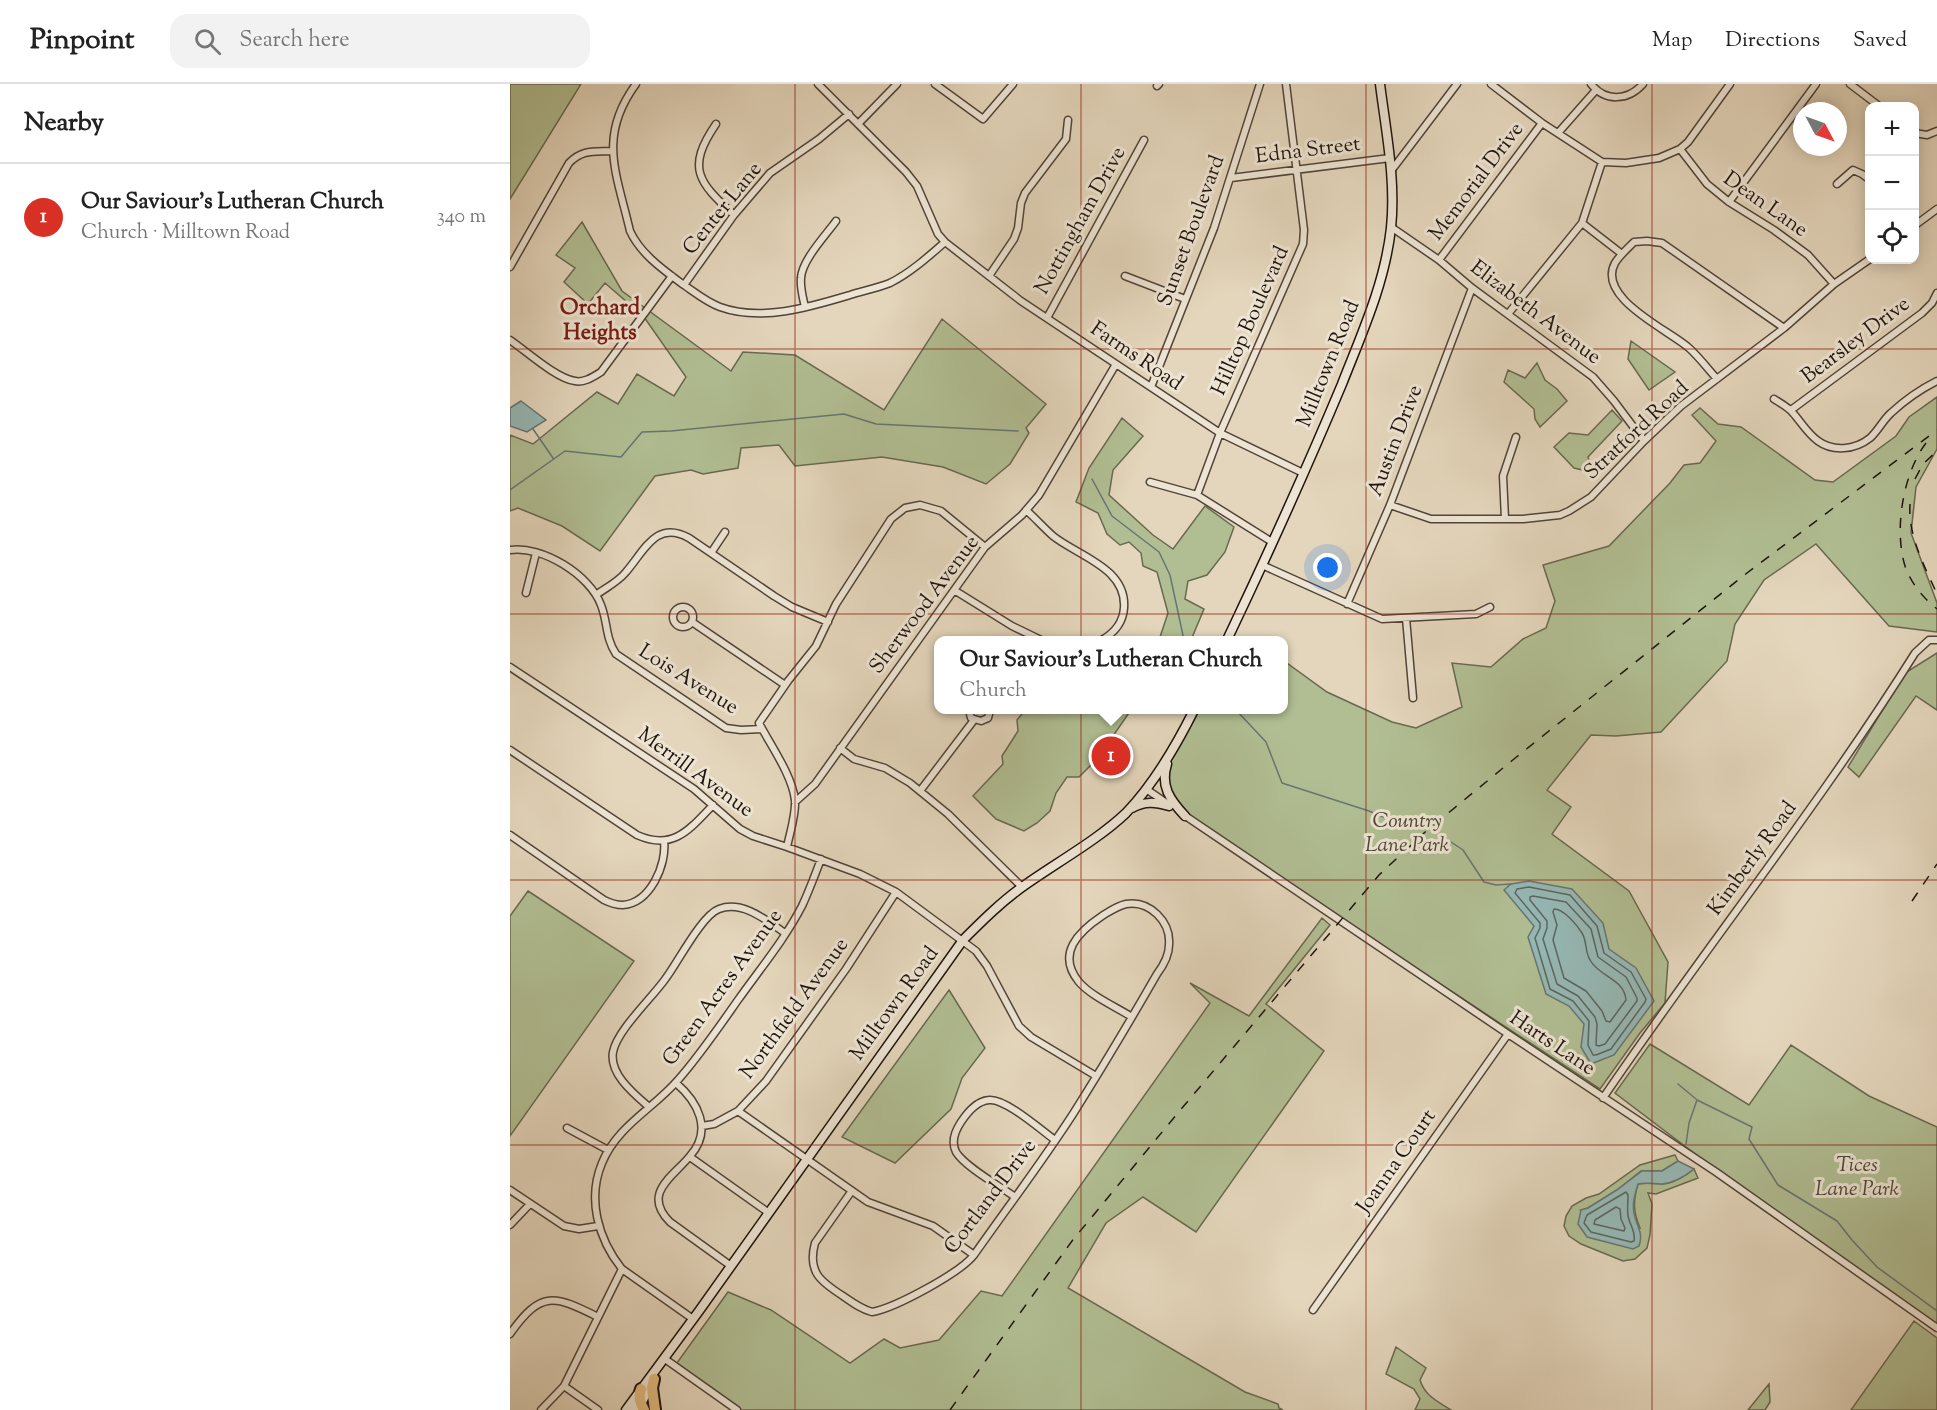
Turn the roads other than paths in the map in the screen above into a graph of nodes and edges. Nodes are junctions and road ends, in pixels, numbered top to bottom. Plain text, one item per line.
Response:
1 (636, 84) edge
2 (818, 84) edge
3 (897, 84) edge
4 (935, 84) edge
5 (1013, 84) edge
6 (1260, 84) edge
7 (1286, 84) edge
8 (1380, 84) edge
9 (1457, 84) edge
10 (1491, 84) edge
11 (1591, 84) edge
12 (1643, 84) edge
13 (1730, 84) edge
14 (1816, 84) edge
15 (1850, 84) edge
16 (1596, 90) junction
17 (1874, 102) edge
18 (849, 114) junction
19 (1068, 120) dead end
20 (716, 123) dead end
21 (1542, 123) junction
22 (858, 124) junction
23 (1937, 131) edge
24 (1558, 133) junction
25 (1919, 134) edge
26 (1144, 140) dead end
27 (1680, 149) junction
28 (612, 151) junction
29 (1390, 158) junction
30 (1602, 162) junction
31 (1297, 168) junction
32 (1391, 171) junction
33 (1865, 177) edge
34 (1231, 178) junction
35 (1837, 184) dead end
36 (1729, 202) junction
37 (1937, 209) edge
38 (734, 215) junction
39 (836, 221) dead end
40 (1919, 222) edge
41 (1582, 223) junction
42 (1391, 227) junction
43 (945, 242) junction
44 (1622, 254) junction
45 (1438, 260) junction
46 (1865, 262) edge
47 (510, 267) edge
48 (672, 276) junction
49 (988, 276) junction
50 (1125, 276) dead end
51 (1834, 284) junction
52 (684, 285) junction
53 (1472, 288) junction
54 (1937, 293) edge
55 (1185, 299) junction
56 (805, 307) junction
57 (1508, 314) junction
58 (1047, 318) junction
59 (1784, 328) junction
60 (510, 339) edge
61 (1116, 364) junction
62 (1718, 379) junction
63 (1937, 381) edge
64 (1151, 387) junction
65 (1774, 399) dead end
66 (1791, 410) junction
67 (1220, 433) junction
68 (1516, 437) dead end
69 (1644, 441) junction
70 (1303, 473) junction
71 (1150, 482) dead end
72 (1197, 495) junction
73 (1390, 505) junction
74 (1026, 510) junction
75 (1505, 519) junction
76 (725, 532) dead end
77 (1272, 542) junction
78 (985, 547) junction
79 (510, 550) edge
80 (536, 553) junction
81 (711, 553) junction
82 (1262, 565) junction
83 (954, 590) junction
84 (526, 593) dead end
85 (596, 595) junction
86 (1347, 604) junction
87 (1490, 607) dead end
88 (1406, 618) junction
89 (692, 622) dead end
90 (828, 622) junction
91 (1033, 636) edge
92 (1107, 636) edge
93 (1229, 636) edge
94 (1933, 640) edge
95 (510, 667) edge
96 (785, 686) junction
97 (1413, 698) dead end
98 (969, 714) edge
99 (990, 714) edge
100 (1192, 714) edge
101 (974, 720) junction
102 (762, 729) junction
103 (840, 748) junction
104 (510, 750) edge
105 (1171, 753) junction
106 (1146, 789) junction
107 (920, 791) junction
108 (795, 802) junction
109 (713, 805) junction
110 (1169, 806) junction
111 (1125, 814) junction
112 (1185, 816) junction
113 (510, 835) edge
114 (664, 842) junction
115 (787, 846) junction
116 (821, 859) junction
117 (1022, 887) junction
118 (896, 892) junction
119 (785, 933) junction
120 (963, 940) junction
121 (1132, 1017) junction
122 (1508, 1034) junction
123 (1096, 1076) junction
124 (676, 1083) junction
125 (1603, 1098) junction
126 (649, 1107) junction
127 (738, 1111) junction
128 (702, 1126) junction
129 (567, 1128) dead end
130 (1055, 1140) junction
131 (608, 1150) junction
132 (690, 1157) junction
133 (806, 1160) junction
134 (510, 1190) edge
135 (851, 1191) junction
136 (1015, 1197) junction
137 (530, 1204) junction
138 (768, 1213) junction
139 (510, 1226) edge
140 (598, 1226) junction
141 (974, 1255) junction
142 (731, 1266) junction
143 (622, 1269) junction
144 (1313, 1310) dead end
145 (598, 1317) junction
146 (693, 1319) junction
147 (1937, 1328) edge
148 (510, 1334) edge
149 (665, 1359) junction
150 (654, 1379) junction
151 (564, 1386) junction
152 (641, 1389) junction
153 (640, 1408) edge
154 (541, 1410) edge
155 (598, 1410) edge
156 (626, 1410) edge
157 (655, 1410) edge
158 (737, 1410) edge

1 - 28 street
2 - 18 street
3 - 22 street
4 - 5 street
6 - 34 street, Sunset Boulevard
7 - 31 street, Hilltop Boulevard
8 - 29 street, Milltown Road
9 - 32 street
10 - 21 street
11 - 16 street
12 - 16 street
13 - 27 street
14 - 36 street
15 - 17 street
16 - 24 street
18 - 22 street
18 - 38 street, Center Lane
19 - 49 street
20 - 38 street
21 - 24 street
21 - 45 street, Memorial Drive
22 - 43 street
23 - 25 street
24 - 30 street
26 - 58 street, Nottingham Drive
27 - 30 street
27 - 36 street, Dean Lane
28 - 47 street
28 - 48 street
29 - 31 street, Edna Street
29 - 32 street, Milltown Road
30 - 41 street
31 - 34 street, Edna Street
31 - 67 street, Hilltop Boulevard
32 - 42 street, Milltown Road
33 - 35 street
34 - 55 street, Sunset Boulevard
36 - 51 street, Dean Lane
37 - 40 street
38 - 52 street, Center Lane
39 - 56 street
41 - 44 street
41 - 57 street
42 - 45 street, Elizabeth Avenue
42 - 70 street, Milltown Road
43 - 49 street, Farms Road
43 - 56 street
44 - 59 street
44 - 62 street
45 - 53 street, Elizabeth Avenue
46 - 51 street, Stratford Road
48 - 52 street
48 - 60 street
49 - 58 street, Farms Road
50 - 55 street
51 - 59 street, Stratford Road
52 - 56 street
53 - 57 street, Elizabeth Avenue
53 - 73 street, Austin Drive
54 - 66 street, Bearsley Drive
55 - 64 street, Sunset Boulevard
57 - 69 street, Elizabeth Avenue
58 - 61 street, Farms Road
59 - 62 street, Stratford Road
61 - 64 street, Farms Road
61 - 74 street, Sherwood Avenue
62 - 69 street, Stratford Road
63 - 66 street
64 - 67 street, Farms Road
65 - 66 street
67 - 70 street, Farms Road
67 - 72 street, Hilltop Boulevard
68 - 75 street
69 - 75 street, Stratford Road
70 - 77 street, Milltown Road
71 - 72 street
72 - 77 street
73 - 75 street, Stratford Road
73 - 86 street, Austin Drive
74 - 78 street, Sherwood Avenue
74 - 92 street
76 - 81 street
77 - 82 street, Milltown Road
78 - 83 street, Sherwood Avenue
78 - 90 street, Lois Avenue
79 - 80 street, Lois Avenue
80 - 84 street
80 - 85 street, Lois Avenue
81 - 85 street
81 - 90 street
82 - 86 street
82 - 93 street, Milltown Road
83 - 91 street
83 - 103 street, Sherwood Avenue
85 - 102 street, Lois Avenue
86 - 88 street
87 - 88 street
88 - 97 street
89 - 96 street
90 - 96 street, Lois Avenue
94 - 125 street, Kimberly Road
95 - 109 street, Merrill Avenue
96 - 102 street, Lois Avenue
98 - 101 street
99 - 101 street
100 - 105 street, Milltown Road
101 - 107 street
102 - 108 street
103 - 107 street
103 - 108 street, Sherwood Avenue
104 - 114 street
105 - 106 street, Milltown Road
105 - 112 street
106 - 110 street, Harts Lane
106 - 111 street, Milltown Road
107 - 117 street
108 - 115 street
109 - 114 street
109 - 115 street, Merrill Avenue
110 - 111 street
110 - 112 street, Harts Lane
111 - 117 street, Milltown Road
112 - 122 street, Harts Lane
113 - 114 street
115 - 116 street, Merrill Avenue
116 - 118 street, Merrill Avenue
116 - 119 street, Green Acres Avenue
117 - 120 street, Milltown Road
118 - 120 street, Merrill Avenue
118 - 127 street, Northfield Avenue
119 - 124 street, Green Acres Avenue
119 - 126 street
120 - 123 street, Merrill Avenue
120 - 133 street, Milltown Road
121 - 121 street, Cortland Drive
121 - 123 street, Cortland Drive
122 - 125 street, Harts Lane
122 - 144 street, Joanna Court
123 - 130 street, Cortland Drive
124 - 126 street, Green Acres Avenue
124 - 128 street
125 - 147 street, Harts Lane
126 - 131 street, Green Acres Avenue
127 - 128 street, Northfield Avenue
127 - 133 street
128 - 132 street
129 - 131 street
130 - 136 street, Cortland Drive
130 - 136 street
131 - 140 street, Green Acres Avenue
132 - 138 street
132 - 142 street
133 - 135 street
133 - 138 street, Milltown Road
134 - 137 street
135 - 141 street
135 - 141 street, Cortland Drive
136 - 141 street, Cortland Drive
137 - 139 street
137 - 140 street
138 - 142 street, Milltown Road
140 - 143 street, Green Acres Avenue
142 - 146 street, Milltown Road
143 - 145 street
143 - 146 street, Green Acres Avenue
145 - 148 street
145 - 151 street
146 - 149 street, Milltown Road
149 - 150 street, Milltown Road
149 - 152 street, Milltown Road
149 - 158 street
150 - 153 street, Milltown Road
150 - 157 highway
151 - 154 street
151 - 155 street
152 - 153 highway
152 - 156 street, Milltown Road

